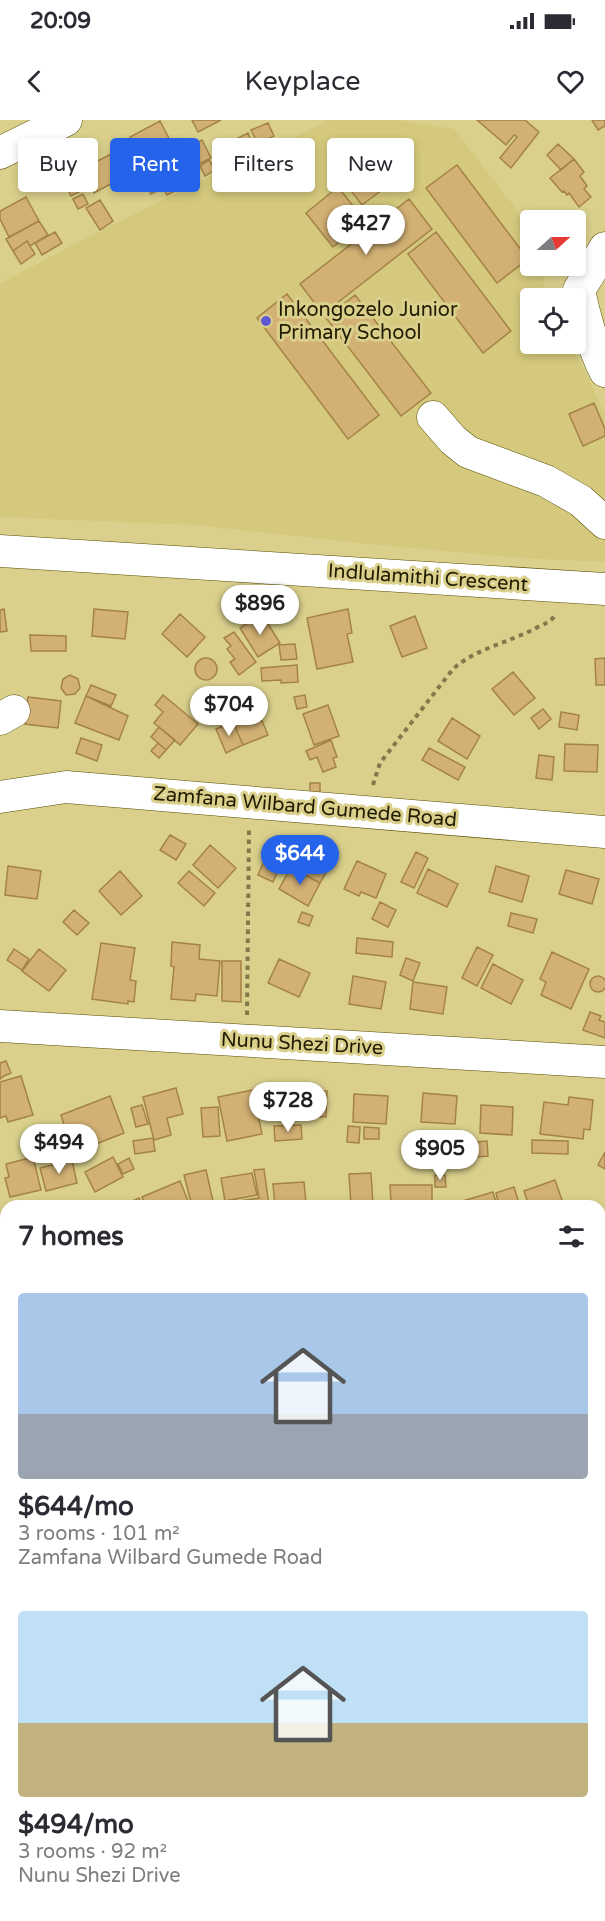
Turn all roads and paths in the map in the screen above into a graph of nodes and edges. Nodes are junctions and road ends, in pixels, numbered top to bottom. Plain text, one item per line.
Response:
1 (66, 120) edge
2 (0, 153) edge
3 (605, 248) edge
4 (605, 371) edge
5 (433, 417) dead end
6 (605, 523) edge
7 (0, 551) edge
8 (562, 586) junction
9 (605, 589) edge
10 (2, 796) edge
11 (250, 802) junction
12 (366, 812) junction
13 (605, 832) edge
14 (0, 1026) edge
15 (246, 1041) junction
16 (605, 1062) edge

1 - 2 street
3 - 4 street
5 - 6 street
7 - 8 street, Indlulamithi Crescent
8 - 9 street, Indlulamithi Crescent
8 - 12 path
10 - 11 street, Zamfana Wilbard Gumede Road
11 - 12 street, Zamfana Wilbard Gumede Road
11 - 15 path
12 - 13 street, Zamfana Wilbard Gumede Road
14 - 15 street, Nunu Shezi Drive
15 - 16 street, Nunu Shezi Drive

